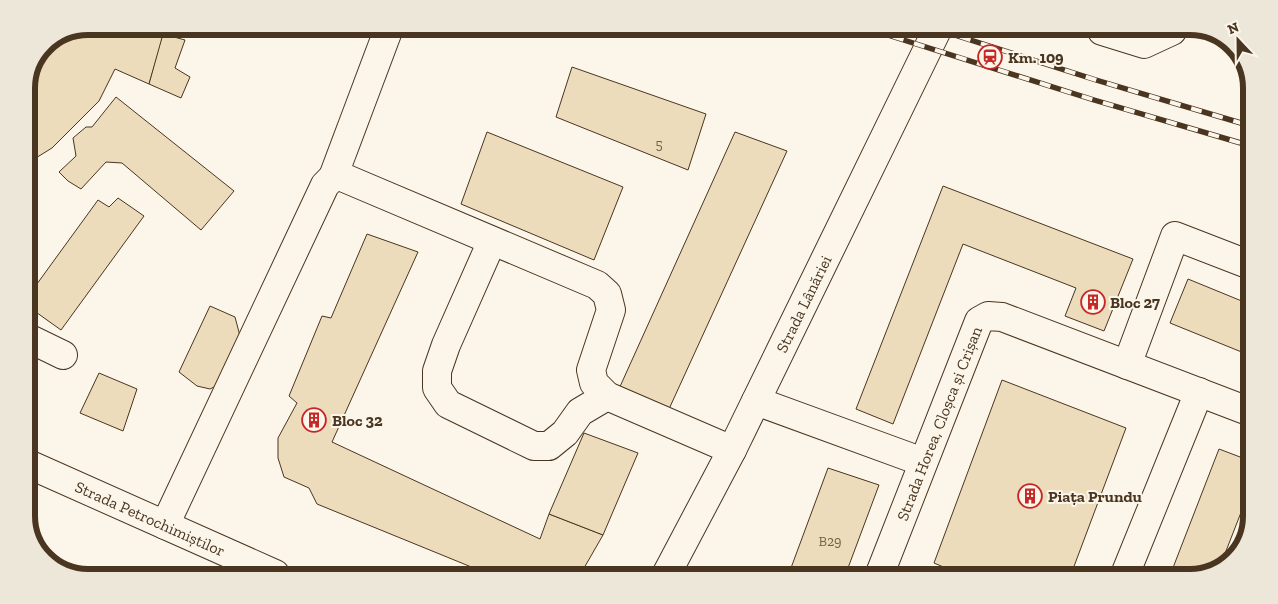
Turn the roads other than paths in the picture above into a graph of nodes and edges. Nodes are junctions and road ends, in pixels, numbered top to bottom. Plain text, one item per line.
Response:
1 (386, 35) edge
2 (935, 35) edge
3 (1115, 35) edge
4 (1163, 35) edge
5 (333, 177) junction
6 (492, 241) junction
7 (1243, 262) edge
8 (35, 341) edge
9 (63, 355) dead end
10 (1127, 365) junction
11 (1199, 392) junction
12 (607, 396) junction
13 (756, 401) junction
14 (1243, 409) edge
15 (732, 450) junction
16 (923, 462) junction
17 (35, 467) edge
18 (165, 525) junction
19 (264, 569) edge
20 (670, 569) edge
21 (882, 569) edge
22 (1128, 569) edge

1 - 5 street
2 - 13 street, Strada Lânăriei
3 - 4 street
5 - 6 street
5 - 18 street
6 - 12 street
6 - 12 street
7 - 10 street
8 - 9 street
10 - 11 street, Strada Horea, Cloșca și Crișan
10 - 16 street, Strada Horea, Cloșca și Crișan
11 - 14 street, Strada Horea, Cloșca și Crișan
11 - 22 street
12 - 15 street
13 - 15 street, Strada Lânăriei
13 - 16 street
15 - 20 street, Strada Lânăriei
16 - 21 street, Strada Horea, Cloșca și Crișan
17 - 18 street, Strada Petrochimiștilor
18 - 19 street, Strada Petrochimiștilor

